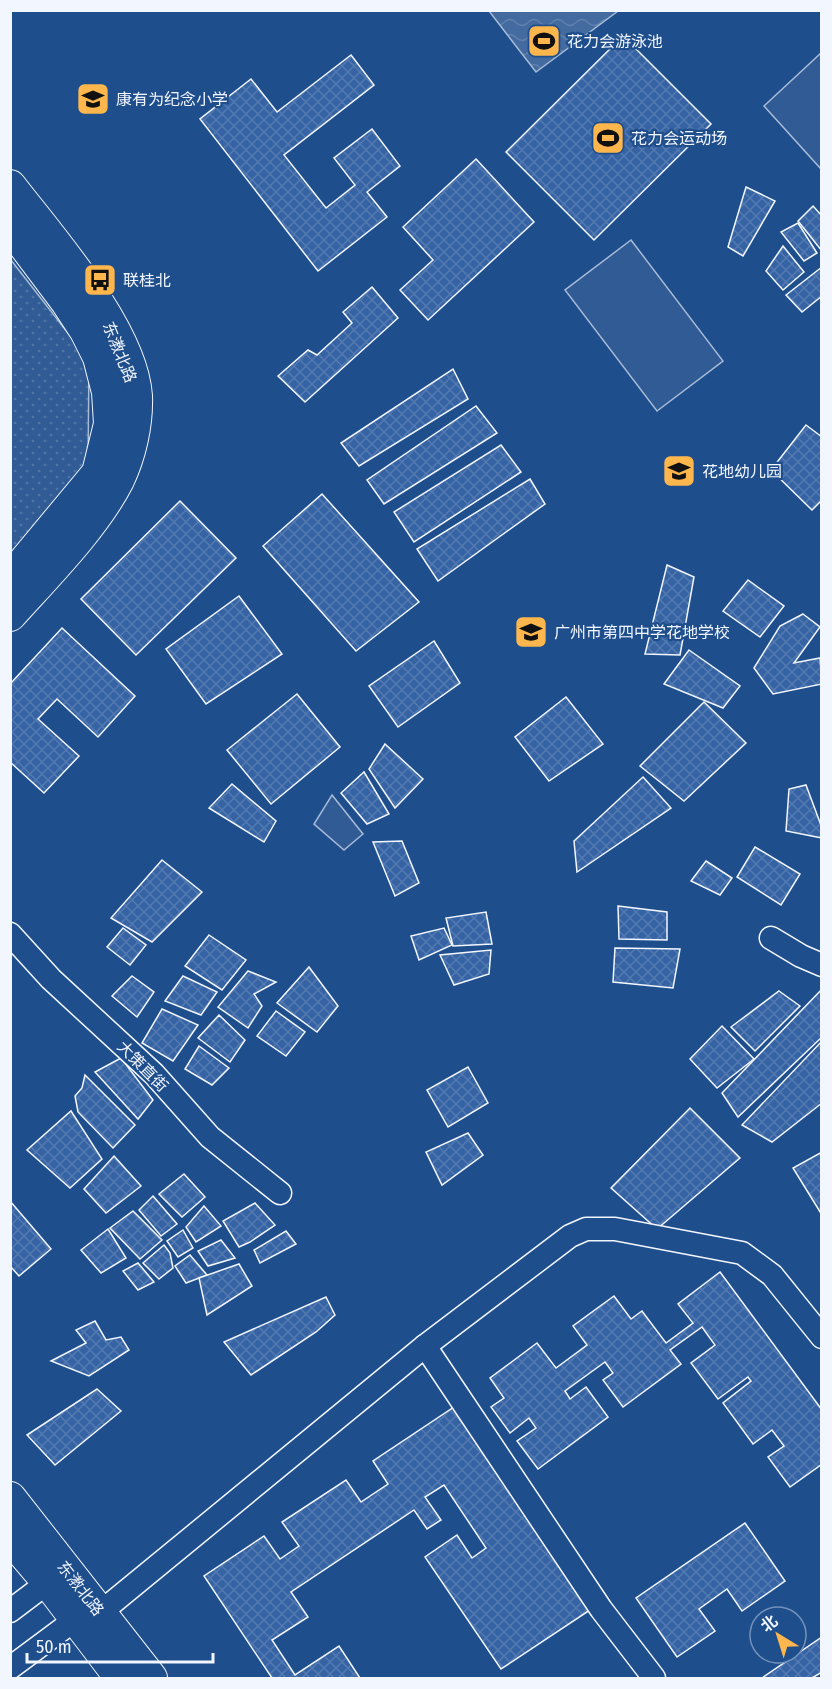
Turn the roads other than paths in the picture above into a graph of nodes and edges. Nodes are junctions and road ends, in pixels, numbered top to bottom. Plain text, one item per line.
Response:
1 (10, 186) edge
2 (10, 226) edge
3 (10, 579) edge
4 (10, 615) edge
5 (10, 934) edge
6 (771, 938) dead end
7 (822, 965) edge
8 (280, 1193) dead end
9 (822, 1337) edge
10 (425, 1346) junction
11 (10, 1498) edge
12 (10, 1537) edge
13 (58, 1575) junction
14 (10, 1611) edge
15 (88, 1616) junction
16 (10, 1668) edge
17 (121, 1678) edge
18 (151, 1678) edge
19 (654, 1678) edge

1 - 4 main road, 东漖北路
2 - 3 main road, 东漖北路
5 - 8 street, 大策直街
6 - 7 street
9 - 10 street
10 - 15 street
10 - 19 street
11 - 13 main road, 东漖北路
12 - 13 main road, 东漖北路
13 - 14 street
13 - 15 main road, 东漖北路
15 - 16 street
15 - 17 main road, 东漖北路
15 - 18 main road, 东漖北路

